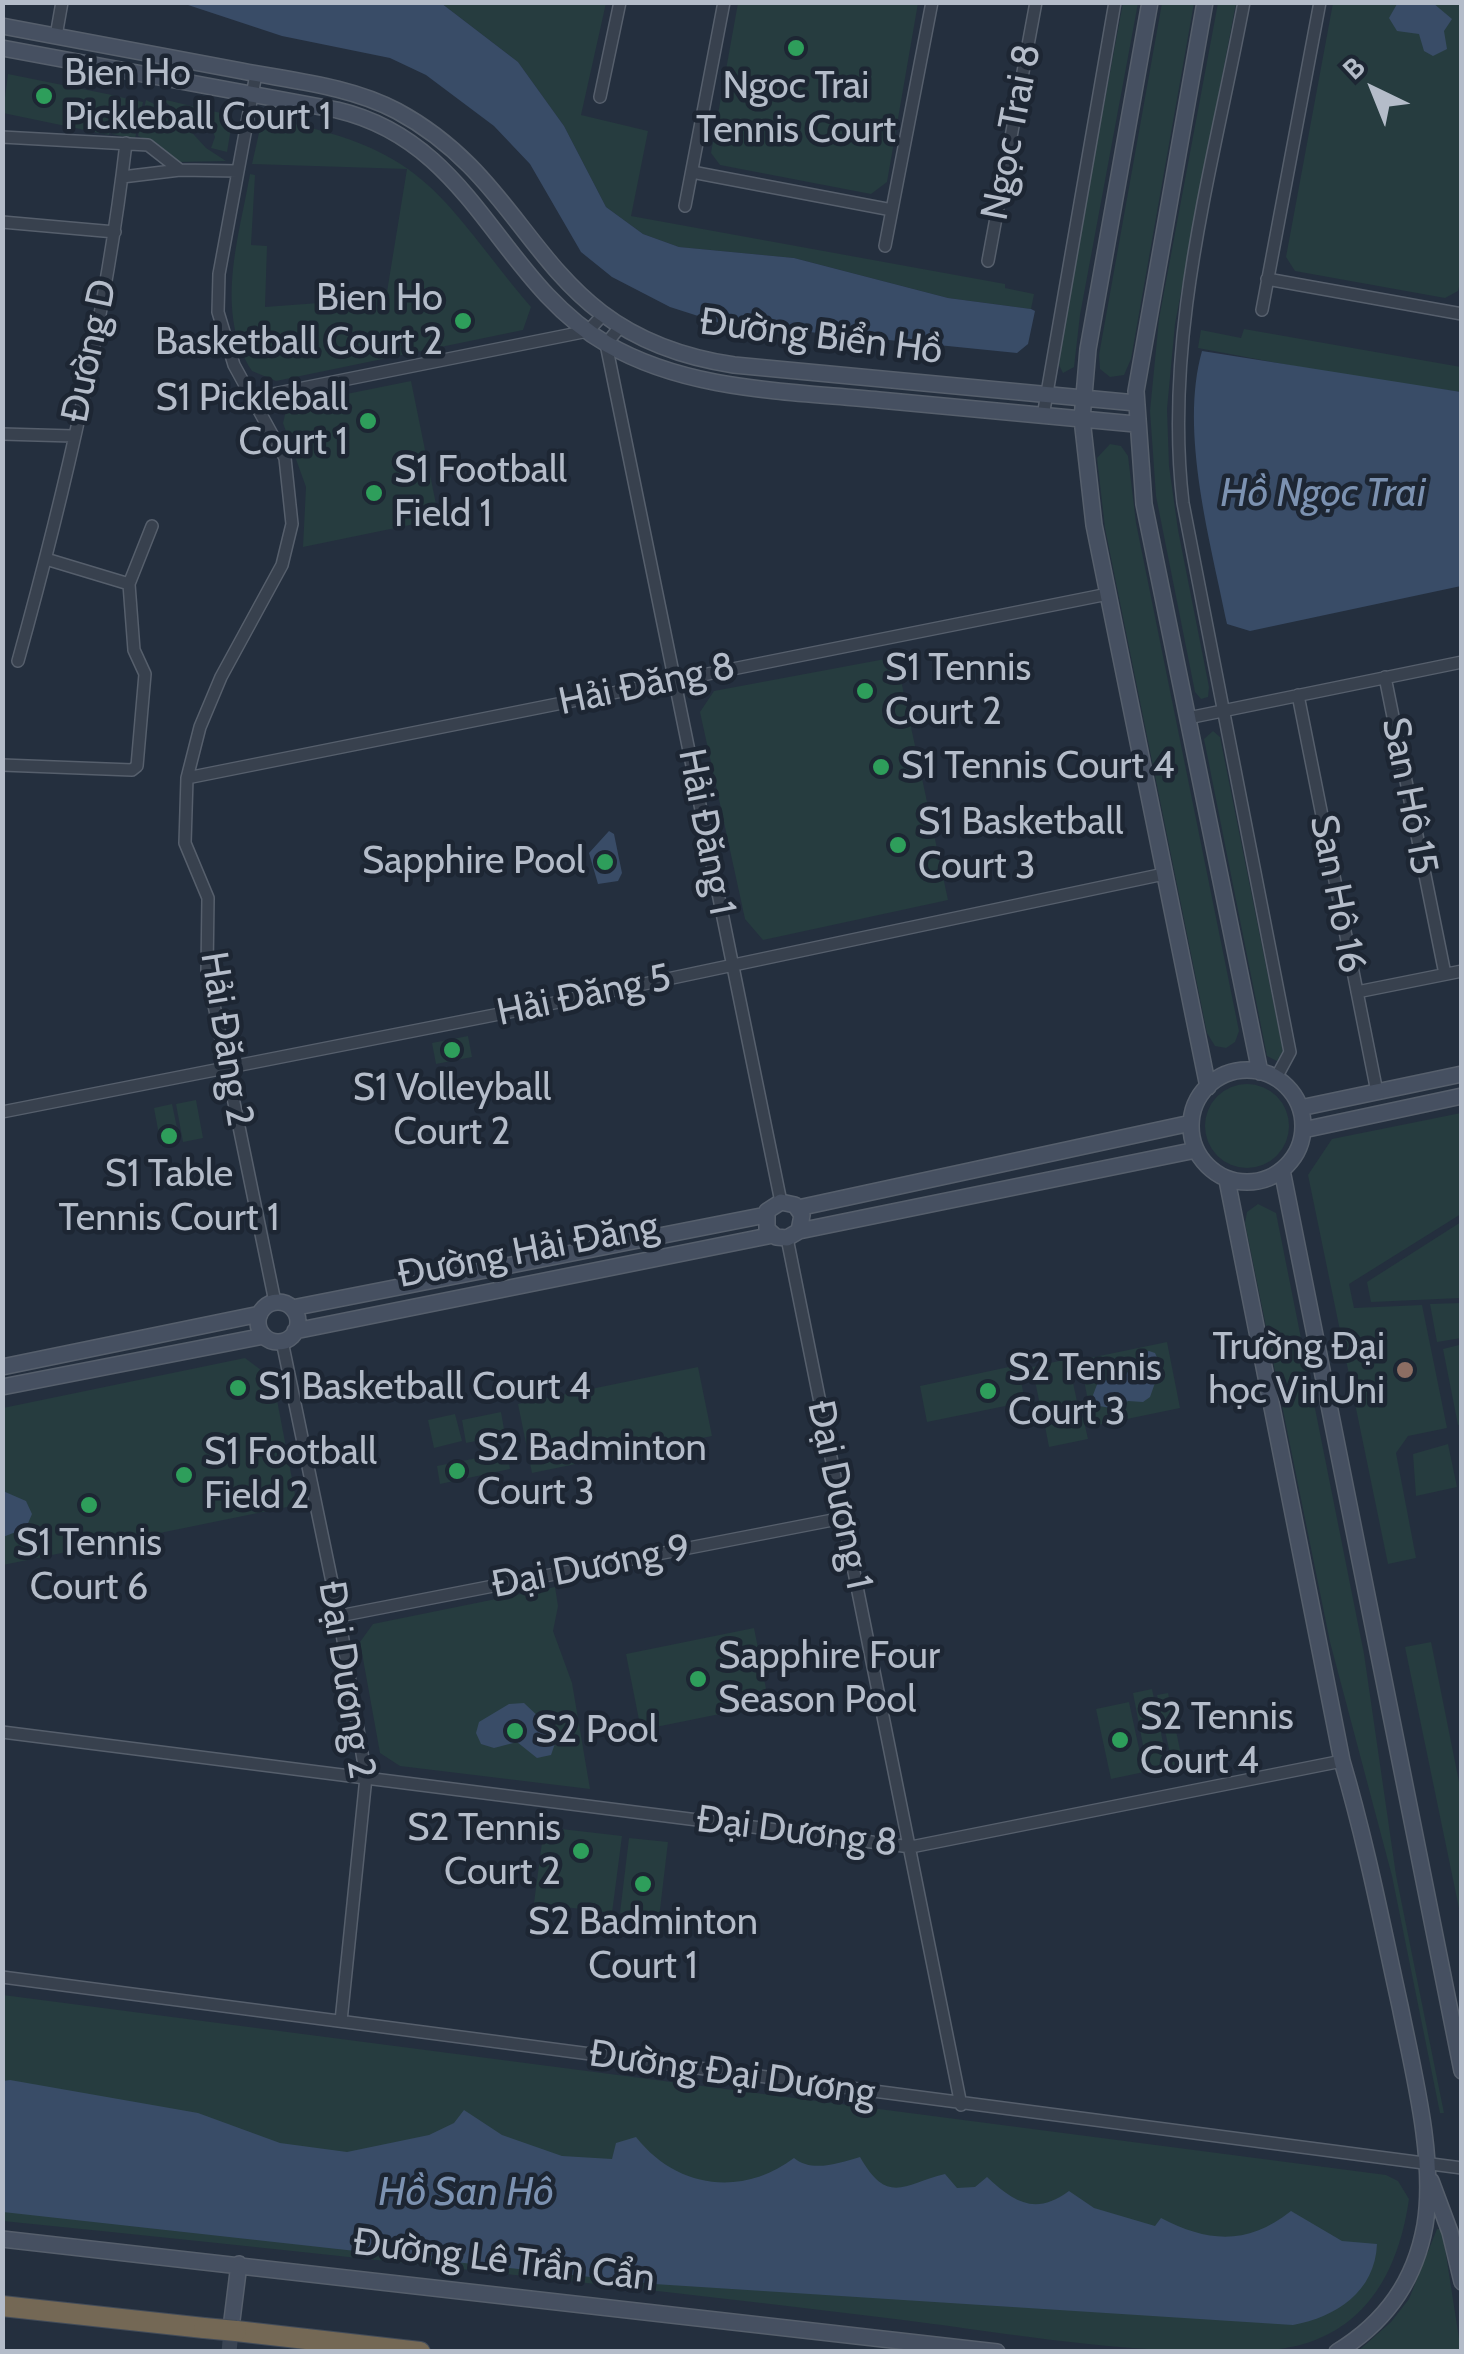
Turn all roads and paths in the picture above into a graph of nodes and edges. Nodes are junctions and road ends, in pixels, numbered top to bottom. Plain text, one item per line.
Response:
1 (62, 2) edge
2 (620, 2) edge
3 (724, 2) edge
4 (932, 2) edge
5 (1036, 2) edge
6 (1115, 2) edge
7 (1150, 2) edge
8 (1205, 2) edge
9 (1244, 2) edge
10 (1320, 2) edge
11 (2, 26) edge
12 (56, 36) junction
13 (2, 48) edge
14 (256, 74) junction
15 (252, 94) junction
16 (600, 97) dead end
17 (2, 137) edge
18 (126, 142) junction
19 (180, 170) junction
20 (238, 170) junction
21 (692, 172) junction
22 (122, 177) junction
23 (685, 206) dead end
24 (892, 210) junction
25 (2, 222) edge
26 (116, 232) junction
27 (884, 246) dead end
28 (988, 260) dead end
29 (1267, 279) junction
30 (1262, 310) dead end
31 (1462, 314) edge
32 (601, 317) junction
33 (619, 328) junction
34 (588, 330) junction
35 (606, 344) junction
36 (1045, 395) junction
37 (253, 398) junction
38 (1082, 399) junction
39 (1136, 403) junction
40 (1043, 416) junction
41 (1082, 419) junction
42 (1135, 424) junction
43 (2, 434) edge
44 (72, 436) junction
45 (152, 526) dead end
46 (46, 559) junction
47 (129, 584) junction
48 (1108, 594) junction
49 (18, 660) dead end
50 (1462, 662) edge
51 (675, 678) junction
52 (1385, 678) junction
53 (1298, 696) junction
54 (1222, 710) junction
55 (1188, 718) junction
56 (2, 765) edge
57 (187, 778) junction
58 (1164, 874) junction
59 (732, 964) junction
60 (1462, 971) edge
61 (1445, 974) junction
62 (1357, 992) junction
63 (228, 1067) junction
64 (1260, 1072) junction
65 (1462, 1074) edge
66 (1276, 1078) junction
67 (1208, 1087) junction
68 (1377, 1092) junction
69 (1462, 1096) edge
70 (1300, 1108) junction
71 (2, 1112) edge
72 (1191, 1122) junction
73 (1303, 1130) junction
74 (1196, 1150) junction
75 (1282, 1170) junction
76 (1227, 1180) junction
77 (780, 1202) junction
78 (798, 1208) junction
79 (766, 1215) junction
80 (787, 1235) junction
81 (275, 1302) junction
82 (292, 1308) junction
83 (260, 1314) junction
84 (264, 1336) junction
85 (289, 1336) junction
86 (2, 1367) edge
87 (2, 1387) edge
88 (843, 1518) junction
89 (340, 1616) junction
90 (2, 1732) edge
91 (1342, 1761) junction
92 (366, 1777) junction
93 (911, 1847) junction
94 (2, 1977) edge
95 (341, 2021) junction
96 (1462, 2070) edge
97 (961, 2104) junction
98 (1424, 2163) junction
99 (1462, 2168) edge
100 (2, 2239) edge
101 (239, 2264) junction
102 (1462, 2282) edge
103 (2, 2306) edge
104 (234, 2326) junction
105 (420, 2352) edge
106 (997, 2352) edge
107 (1337, 2352) edge

1 - 12 street
2 - 16 street
3 - 21 street
4 - 24 street
5 - 28 street, Ngọc Trai 8
6 - 36 street
7 - 38 main road
8 - 39 main road
9 - 54 street
10 - 29 street
11 - 12 main road, Đường Biển Hồ
12 - 14 main road, Đường Biển Hồ
13 - 15 main road, Đường Biển Hồ
14 - 15 street, Hải Đăng 2
14 - 32 main road, Đường Biển Hồ
15 - 20 street, Hải Đăng 2
15 - 34 main road, Đường Biển Hồ
17 - 18 street
18 - 19 street
18 - 22 street, Đường D
19 - 20 street
19 - 22 street
20 - 37 street, Hải Đăng 2
21 - 23 street
21 - 24 street
22 - 26 street, Đường D
24 - 27 street
25 - 26 street
26 - 44 street, Đường D
29 - 30 street
29 - 31 street
32 - 33 main road, Đường Biển Hồ
32 - 34 street
33 - 35 street
33 - 36 main road, Đường Biển Hồ
34 - 35 main road, Đường Biển Hồ
34 - 37 street
35 - 40 main road, Đường Biển Hồ
35 - 51 street, Hải Đăng 1
36 - 38 main road, Đường Biển Hồ
36 - 40 street
37 - 57 street, Hải Đăng 2
38 - 39 main road, Đường Biển Hồ
38 - 41 main road
39 - 42 main road
40 - 41 main road, Đường Biển Hồ
41 - 42 main road, Đường Biển Hồ
41 - 48 main road
42 - 55 main road
43 - 44 street
44 - 46 street, Đường D
45 - 47 street
46 - 47 street
46 - 49 street, Đường D
47 - 56 street
48 - 51 street, Hải Đăng 8
48 - 58 main road
50 - 52 street
51 - 57 street, Hải Đăng 8
51 - 59 street, Hải Đăng 1
52 - 53 street
52 - 61 street, San Hô 15
53 - 54 street
53 - 62 street, San Hô 16
54 - 55 street
54 - 66 street
55 - 64 main road
57 - 63 street, Hải Đăng 2
58 - 59 street, Hải Đăng 5
58 - 67 main road
59 - 63 street, Hải Đăng 5
59 - 77 street, Hải Đăng 1
60 - 61 street
61 - 62 street
62 - 68 street, San Hô 16
63 - 71 street, Hải Đăng 5
63 - 81 street, Hải Đăng 2
64 - 66 main road
64 - 67 main road
65 - 68 main road
66 - 70 main road
67 - 72 main road
68 - 70 main road
69 - 73 main road
70 - 73 main road
72 - 74 main road
72 - 78 main road
73 - 75 main road
74 - 76 main road
74 - 80 main road, Đường Hải Đăng
75 - 76 main road
75 - 96 main road
76 - 91 main road
77 - 78 main road
77 - 79 main road
78 - 80 main road
79 - 80 main road
79 - 82 main road, Đường Hải Đăng
80 - 85 main road, Đường Hải Đăng
80 - 88 street, Đại Dương 1
81 - 82 main road
81 - 83 main road
82 - 85 main road
83 - 84 main road
83 - 86 main road
84 - 85 main road
84 - 87 main road
85 - 89 street, Đại Dương 2
88 - 89 street, Đại Dương 9
88 - 93 street, Đại Dương 1
89 - 92 street, Đại Dương 2
90 - 92 street, Đại Dương 8
91 - 93 street, Đại Dương 8
91 - 98 main road
92 - 93 street, Đại Dương 8
92 - 95 street, Đại Dương 2
93 - 97 street, Đại Dương 1
94 - 95 street, Đường Đại Dương
95 - 97 street, Đường Đại Dương
97 - 98 street, Đường Đại Dương
98 - 99 street, Đường Đại Dương
98 - 102 main road
98 - 107 main road
100 - 101 main road, Đường Lê Trần Cẩn
101 - 104 main road
101 - 106 main road, Đường Lê Trần Cẩn
103 - 104 highway, bridge
104 - 105 highway

